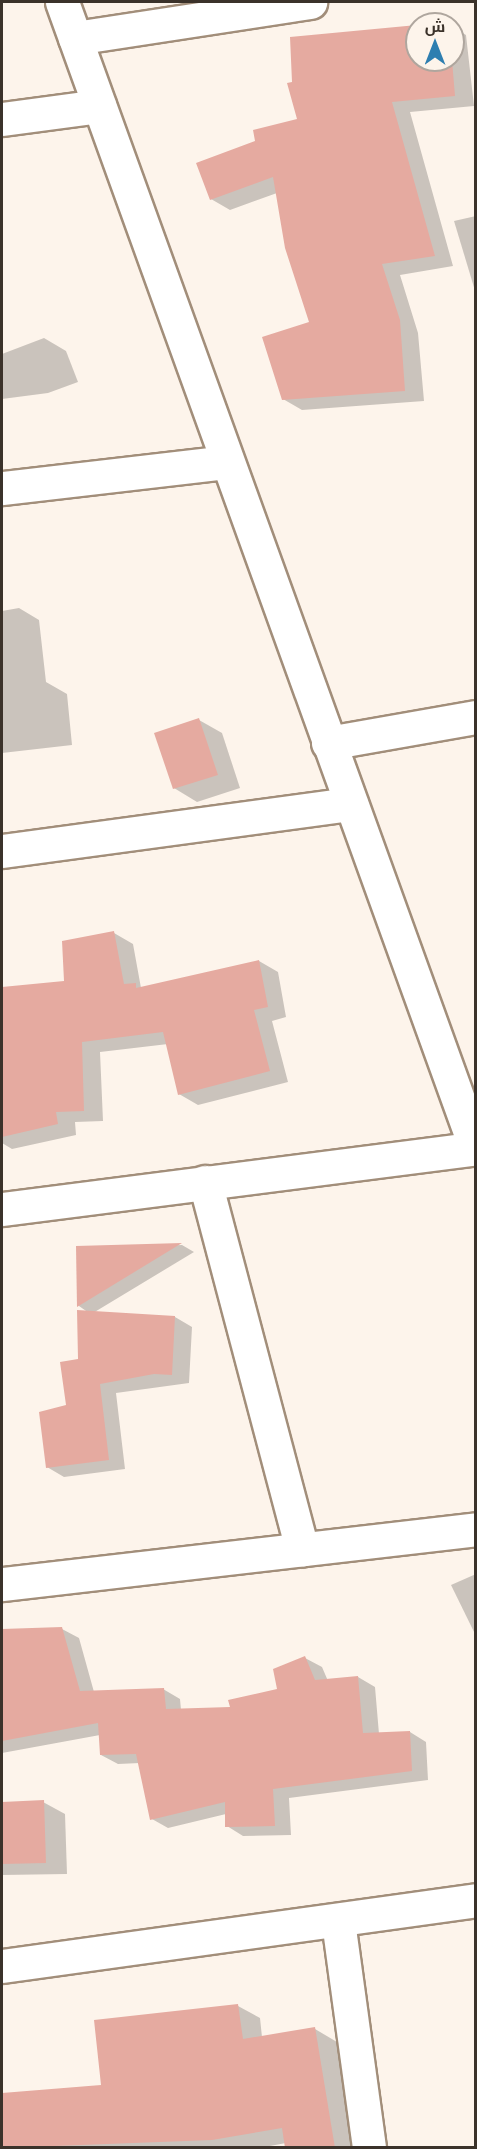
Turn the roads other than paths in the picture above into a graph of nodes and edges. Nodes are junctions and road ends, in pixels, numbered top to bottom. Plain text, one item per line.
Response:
1 (62, 2) edge
2 (310, 2) edge
3 (75, 38) junction
4 (99, 106) junction
5 (2, 119) edge
6 (227, 462) junction
7 (2, 488) edge
8 (476, 717) edge
9 (328, 743) junction
10 (351, 804) junction
11 (2, 851) edge
12 (475, 1148) edge
13 (205, 1182) junction
14 (2, 1209) edge
15 (476, 1529) edge
16 (302, 1549) junction
17 (2, 1584) edge
18 (476, 1900) edge
19 (338, 1921) junction
20 (2, 1966) edge
21 (369, 2148) edge

1 - 3 street
2 - 3 street
3 - 4 street
4 - 5 street
4 - 6 street
6 - 7 street
6 - 9 street
8 - 9 street
9 - 10 street
10 - 11 street
10 - 12 street
12 - 13 street
13 - 14 street
13 - 16 street
15 - 16 street
16 - 17 street
18 - 19 street
19 - 20 street
19 - 21 street

